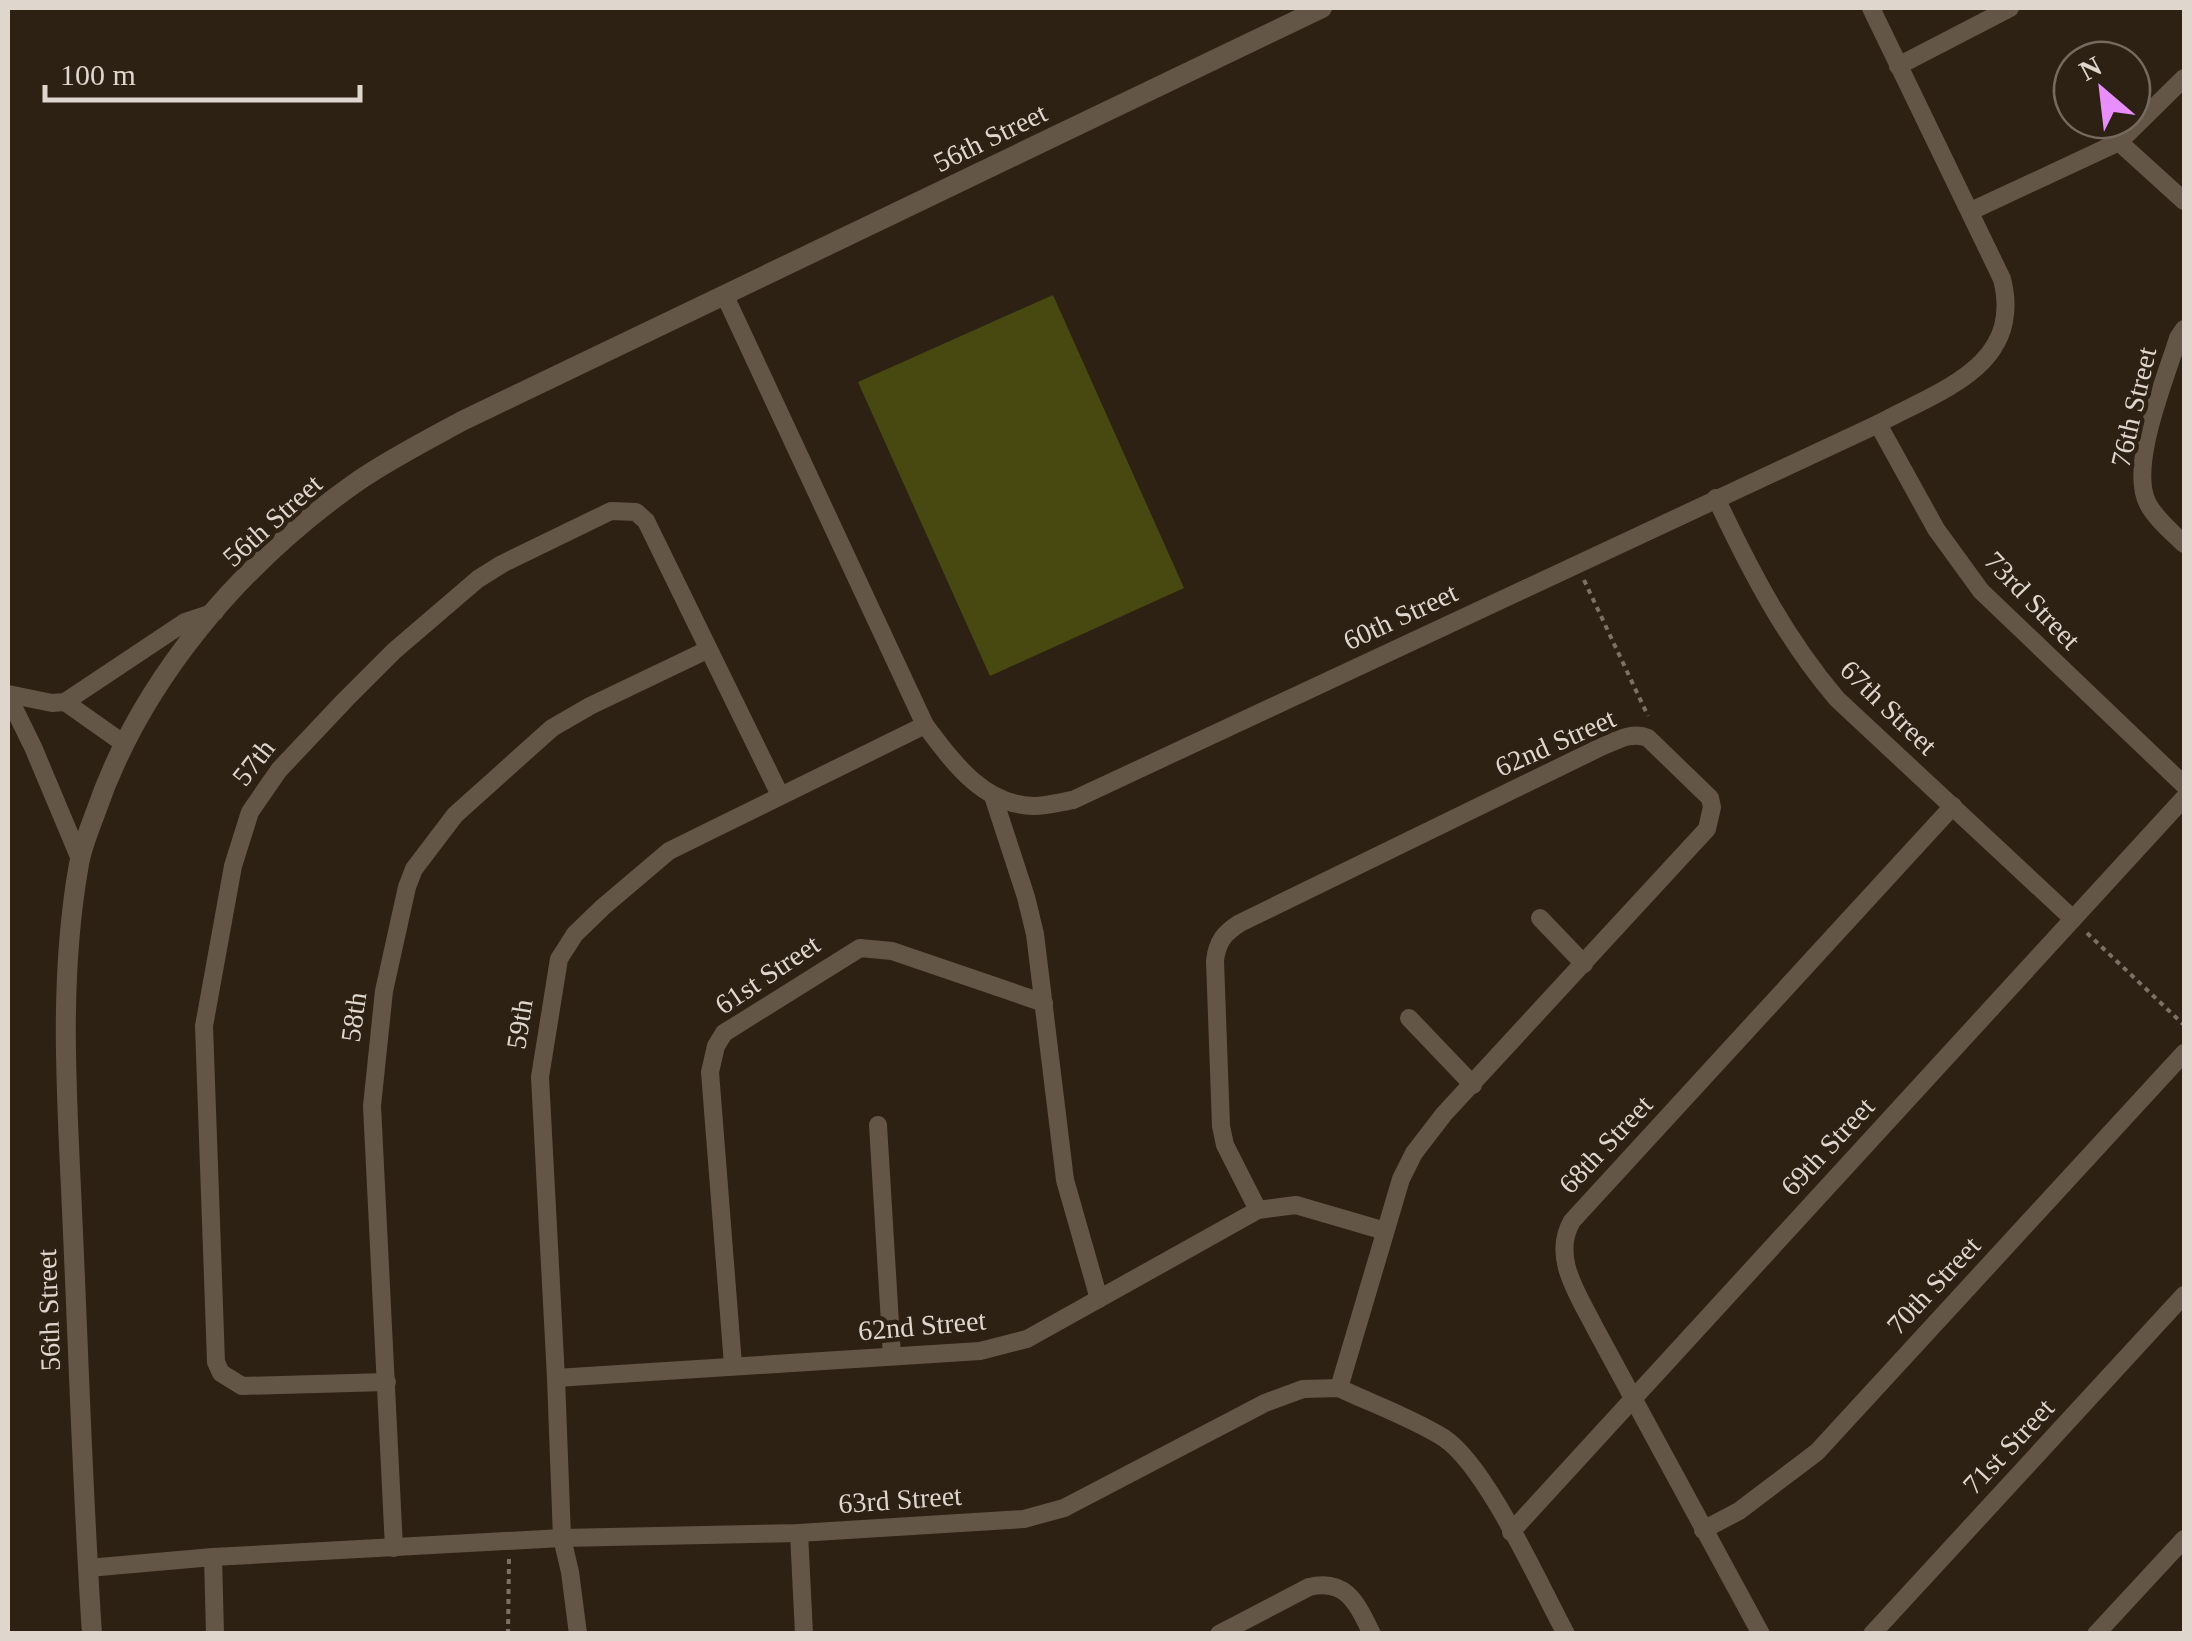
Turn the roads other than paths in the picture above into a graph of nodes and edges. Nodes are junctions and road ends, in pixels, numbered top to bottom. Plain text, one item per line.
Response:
1 (1322, 8) edge
2 (1871, 8) edge
3 (2010, 8) edge
4 (1898, 66) junction
5 (2184, 78) edge
6 (2120, 142) junction
7 (2184, 201) edge
8 (1971, 211) junction
9 (725, 296) junction
10 (2184, 329) edge
11 (1878, 424) junction
12 (1716, 498) junction
13 (2184, 544) edge
14 (214, 612) junction
15 (707, 650) junction
16 (8, 695) edge
17 (66, 702) junction
18 (925, 725) junction
19 (123, 743) junction
20 (2184, 785) edge
21 (780, 795) junction
22 (994, 796) junction
23 (2184, 798) edge
24 (1953, 806) junction
25 (80, 859) junction
26 (1540, 918) dead end
27 (2073, 919) junction
28 (1584, 964) junction
29 (1044, 1003) junction
30 (1408, 1018) dead end
31 (2184, 1053) edge
32 (1472, 1085) junction
33 (878, 1125) dead end
34 (1258, 1210) junction
35 (1386, 1231) junction
36 (2184, 1295) edge
37 (1099, 1299) junction
38 (892, 1356) junction
39 (733, 1365) junction
40 (556, 1378) junction
41 (387, 1382) junction
42 (1339, 1388) junction
43 (1632, 1399) junction
44 (1702, 1530) junction
45 (1511, 1532) junction
46 (799, 1533) junction
47 (562, 1538) junction
48 (2184, 1539) edge
49 (394, 1548) junction
50 (212, 1557) junction
51 (88, 1568) junction
52 (1565, 1633) edge
53 (92, 1634) edge
54 (216, 1634) edge
55 (578, 1634) edge
56 (804, 1634) edge
57 (1219, 1634) edge
58 (1372, 1634) edge
59 (1761, 1634) edge
60 (1872, 1634) edge
61 (2096, 1634) edge

1 - 9 street, 56th Street
2 - 4 street, 60th Street
3 - 4 street
4 - 8 street, 60th Street
5 - 6 street
6 - 7 street
6 - 8 street
8 - 11 street, 60th Street
9 - 14 street, 56th Street
9 - 18 street, 60th Street
10 - 13 street, 76th Street
11 - 12 street, 60th Street
11 - 20 street, 73rd Street
12 - 22 street, 60th Street
12 - 24 street, 67th Street
14 - 17 street
14 - 19 street, 56th Street
15 - 21 street, 57th
15 - 41 street, 58th
15 - 41 street, 57th
16 - 17 street
16 - 25 street
17 - 19 street
18 - 21 street, 59th
18 - 22 street, 60th Street
19 - 25 street, 56th Street
21 - 40 street, 59th
22 - 29 street
23 - 27 street, 69th Street
24 - 27 street, 67th Street
24 - 43 street, 68th Street
25 - 51 street, 56th Street
26 - 28 street
27 - 43 street, 69th Street
28 - 32 street, 62nd Street
28 - 34 street, 62nd Street
29 - 37 street
29 - 39 street, 61st Street
30 - 32 street
31 - 44 street, 70th Street
32 - 35 street, 62nd Street
33 - 38 street
34 - 35 street, 62nd Street
34 - 37 street, 62nd Street
35 - 42 street, 62nd Street
36 - 60 street, 71st Street
37 - 38 street, 62nd Street
38 - 39 street, 62nd Street
39 - 40 street, 62nd Street
40 - 47 street, 59th
41 - 49 street, 58th
42 - 45 street
42 - 46 street, 63rd Street
43 - 44 street, 68th Street
43 - 45 street, 69th Street
44 - 59 street, 68th Street
45 - 52 street
46 - 47 street, 63rd Street
46 - 56 street
47 - 49 street, 63rd Street
47 - 55 street, 59th
48 - 61 street
49 - 50 street, 63rd Street
50 - 51 street, 63rd Street
50 - 54 street
51 - 53 street, 56th Street
57 - 58 street

